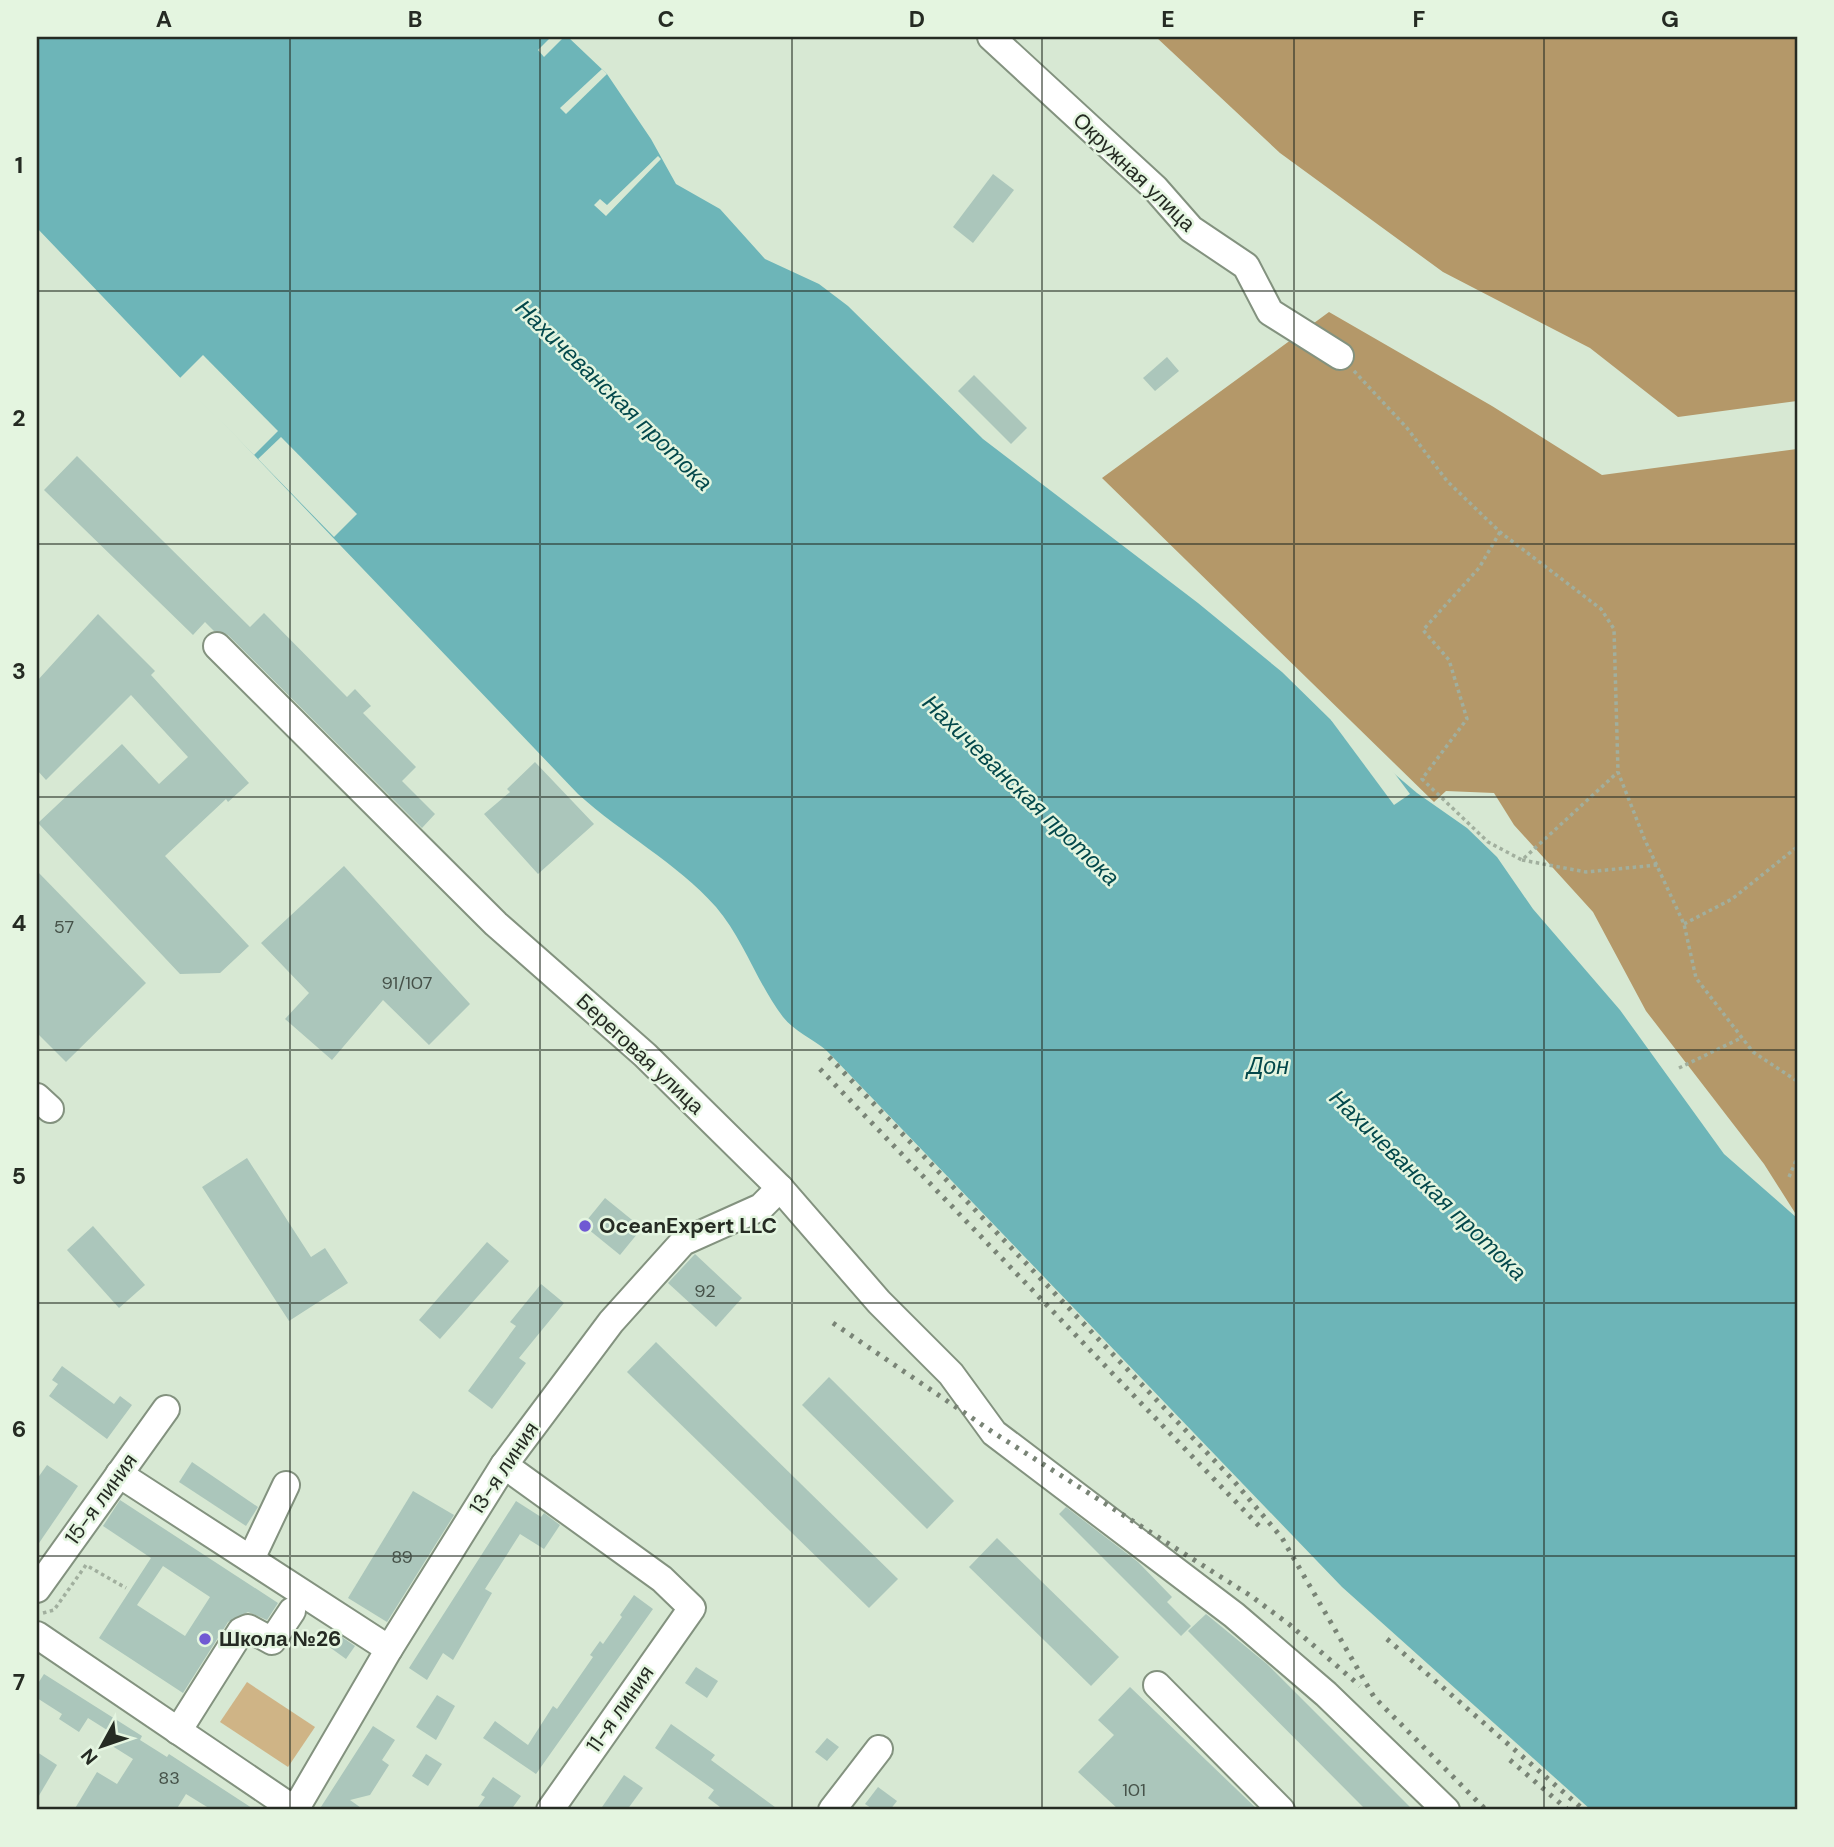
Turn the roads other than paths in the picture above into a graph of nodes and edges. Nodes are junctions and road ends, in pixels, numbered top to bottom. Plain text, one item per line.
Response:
1 (990, 37) edge
2 (1340, 356) road end
3 (217, 646) dead end
4 (780, 1188) junction
5 (166, 1409) dead end
6 (504, 1465) junction
7 (119, 1474) junction
8 (286, 1485) dead end
9 (251, 1559) junction
10 (292, 1611) dead end
11 (39, 1612) edge
12 (389, 1649) junction
13 (1157, 1685) dead end
14 (178, 1731) junction
15 (879, 1749) dead end
16 (295, 1810) edge
17 (550, 1810) edge
18 (832, 1810) edge
19 (1281, 1810) edge
20 (1446, 1810) edge

1 - 2 street, Окружная улица
3 - 4 street, Береговая улица
4 - 6 street, 13-я линия
4 - 20 street, Береговая улица
5 - 7 street, 15-я линия
6 - 12 street, 13-я линия
6 - 17 street, 11-я линия
7 - 9 street
7 - 11 street, 15-я линия
8 - 9 street
9 - 12 street
10 - 14 street
11 - 14 street
12 - 16 street, 13-я линия
13 - 19 street
14 - 16 street
15 - 18 street

